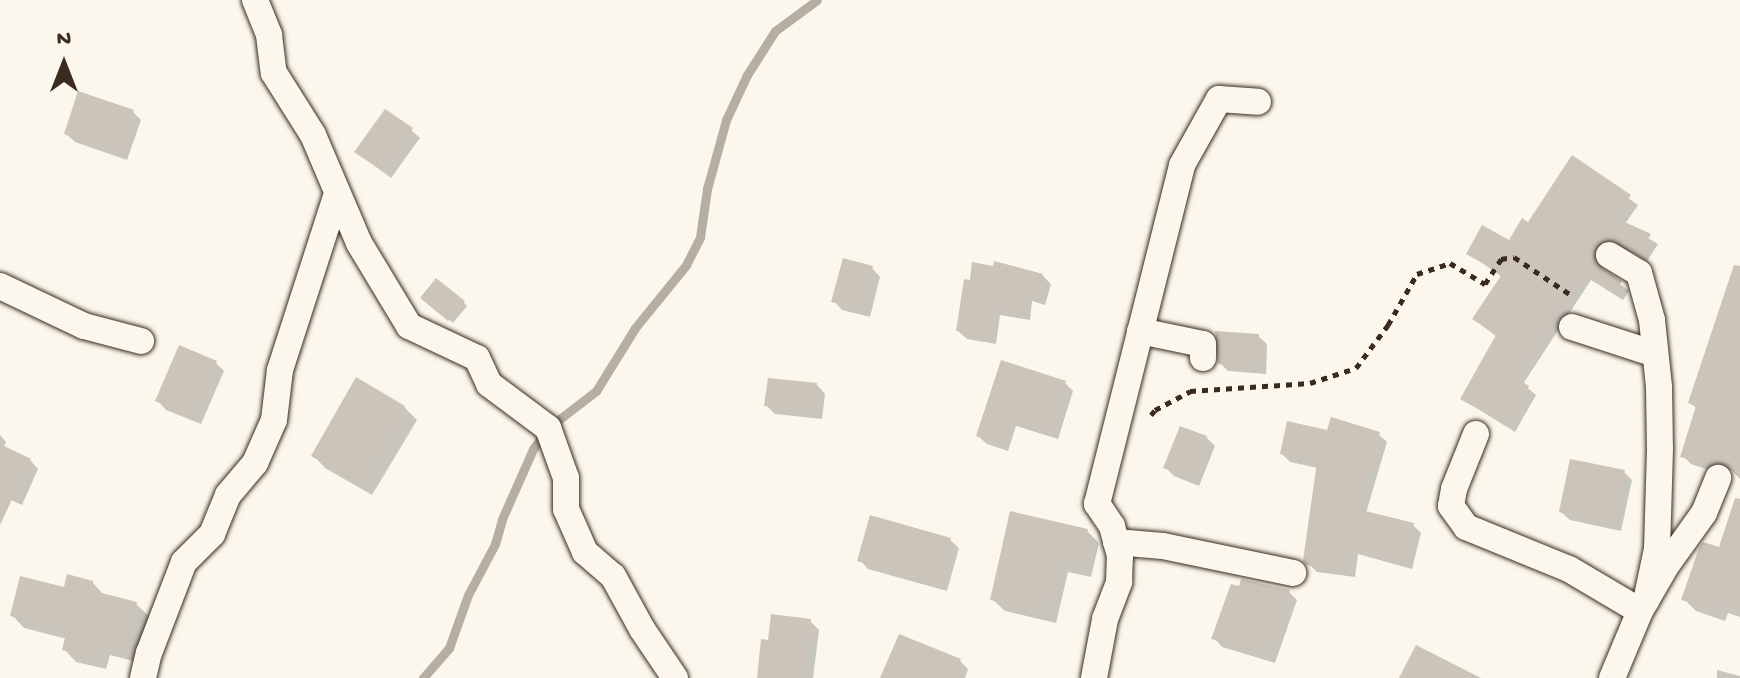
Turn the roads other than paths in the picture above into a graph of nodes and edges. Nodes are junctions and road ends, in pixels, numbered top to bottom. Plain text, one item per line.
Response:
1 (255, 0) edge
2 (1258, 102) dead end
3 (337, 194) junction
4 (1609, 255) dead end
5 (0, 286) edge
6 (1572, 327) road end
7 (1140, 331) junction
8 (141, 341) dead end
9 (1655, 354) junction
10 (1203, 358) dead end
11 (1476, 434) dead end
12 (1718, 478) dead end
13 (1116, 542) junction
14 (1293, 573) dead end
15 (1643, 606) junction
16 (143, 678) edge
17 (675, 678) edge
18 (1094, 678) edge
19 (1612, 678) edge

1 - 3 street
2 - 7 street
3 - 16 street
3 - 17 street
4 - 9 street
5 - 8 street
6 - 9 street
7 - 10 street
7 - 13 street
9 - 15 street
11 - 15 street
12 - 15 street
13 - 14 street
13 - 18 street
15 - 19 street

